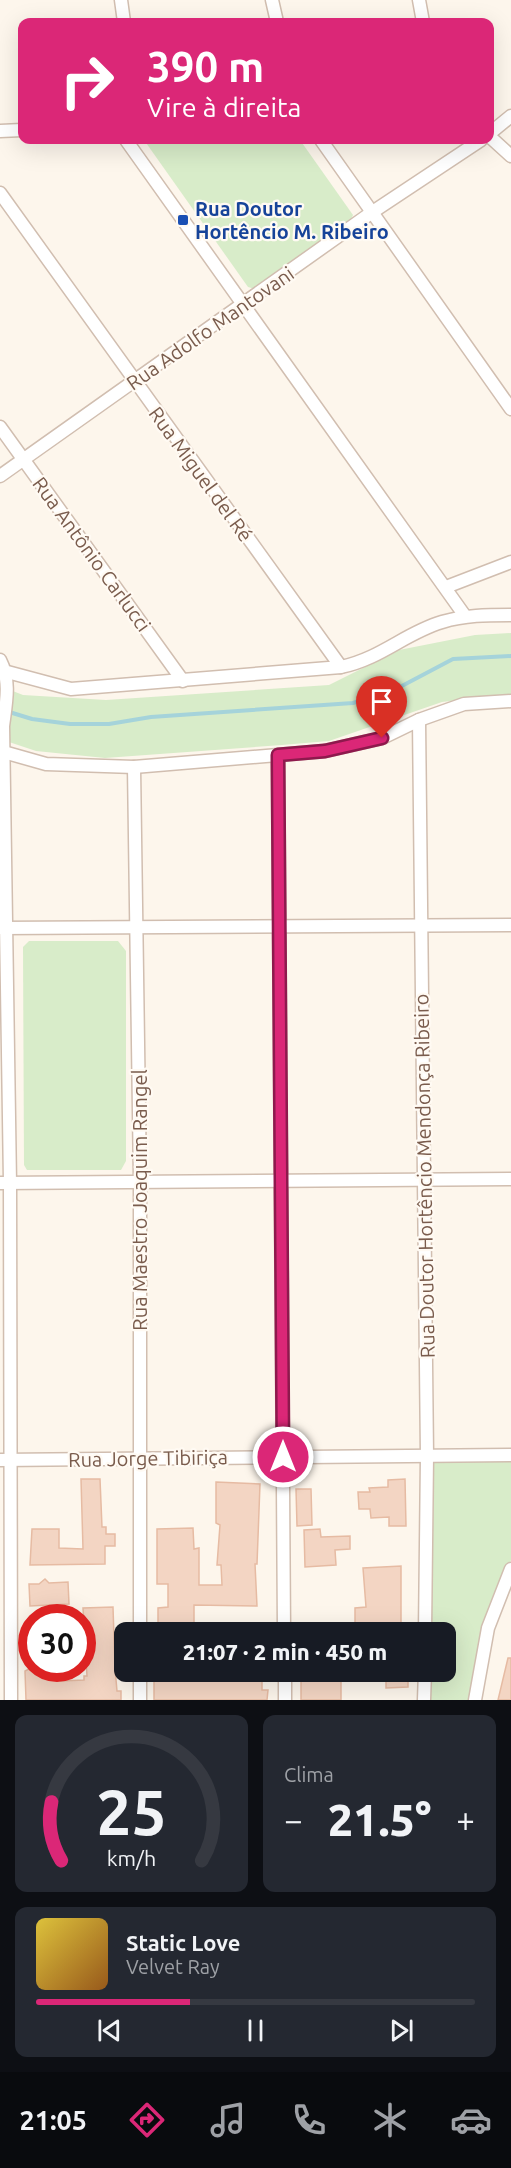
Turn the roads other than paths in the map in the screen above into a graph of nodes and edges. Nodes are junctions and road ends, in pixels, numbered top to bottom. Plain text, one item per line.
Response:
1 (121, 0) edge
2 (272, 0) edge
3 (419, 0) edge
4 (123, 18) edge
5 (276, 18) edge
6 (422, 18) edge
7 (511, 116) edge
8 (18, 130) edge
9 (0, 131) edge
10 (494, 131) edge
11 (494, 140) edge
12 (129, 144) edge
13 (324, 144) edge
14 (475, 144) edge
15 (511, 156) edge
16 (0, 193) edge
17 (371, 213) junction
18 (244, 305) junction
19 (134, 381) junction
20 (511, 409) edge
21 (0, 427) edge
22 (23, 459) junction
23 (0, 476) edge
24 (511, 562) edge
25 (446, 587) junction
26 (511, 615) edge
27 (465, 616) junction
28 (0, 660) edge
29 (341, 667) junction
30 (3, 671) edge
31 (183, 681) junction
32 (511, 701) edge
33 (419, 720) junction
34 (2, 752) edge
35 (278, 755) junction
36 (135, 768) junction
37 (422, 925) junction
38 (511, 925) edge
39 (136, 927) junction
40 (279, 927) junction
41 (3, 928) edge
42 (424, 1179) junction
43 (511, 1179) edge
44 (281, 1180) junction
45 (140, 1181) junction
46 (5, 1183) edge
47 (511, 1455) edge
48 (427, 1456) junction
49 (283, 1457) junction
50 (139, 1458) junction
51 (6, 1460) edge
52 (511, 1569) edge
53 (140, 1622) edge
54 (284, 1622) edge
55 (425, 1622) edge
56 (140, 1682) edge
57 (285, 1682) edge
58 (425, 1682) edge
59 (11, 1700) edge
60 (140, 1700) edge
61 (285, 1700) edge
62 (424, 1700) edge
63 (475, 1700) edge

1 - 4 street
2 - 5 street
3 - 6 street
7 - 10 street
8 - 9 street
11 - 15 street
12 - 18 street
13 - 17 street
14 - 17 street, Rua Adolfo Mantovani
16 - 19 street, Rua Miguel del Ré
17 - 18 street, Rua Adolfo Mantovani
17 - 20 street
18 - 19 street, Rua Adolfo Mantovani
18 - 25 street
19 - 22 street, Rua Adolfo Mantovani
19 - 29 street, Rua Miguel del Ré
21 - 22 street, Rua Antônio Carlucci
22 - 23 street, Rua Adolfo Mantovani
22 - 31 street, Rua Antônio Carlucci
24 - 25 street
25 - 27 street
26 - 27 street
27 - 29 street
28 - 30 street
29 - 31 street
30 - 31 street
30 - 34 street
32 - 33 street
33 - 35 street
33 - 37 street, Rua Doutor Hortêncio Mendonça Ribeiro
34 - 36 street
34 - 41 street
35 - 36 street
35 - 40 street
36 - 39 street, Rua Maestro Joaquim Rangel
37 - 38 street
37 - 40 street
37 - 42 street, Rua Doutor Hortêncio Mendonça Ribeiro
39 - 40 street
39 - 41 street
39 - 45 street, Rua Maestro Joaquim Rangel
40 - 44 street
41 - 46 street
42 - 43 street
42 - 44 street
42 - 48 street, Rua Doutor Hortêncio Mendonça Ribeiro
44 - 45 street
44 - 49 street
45 - 46 street
45 - 50 street, Rua Maestro Joaquim Rangel
46 - 51 street
47 - 48 street, Rua Jorge Tibiriça
48 - 49 street, Rua Jorge Tibiriça
48 - 55 street, Rua Doutor Hortêncio Mendonça Ribeiro
49 - 50 street, Rua Jorge Tibiriça
49 - 54 street
50 - 51 street, Rua Jorge Tibiriça
50 - 53 street, Rua Maestro Joaquim Rangel
51 - 59 street
52 - 63 street
56 - 60 street
57 - 61 street
58 - 62 street

